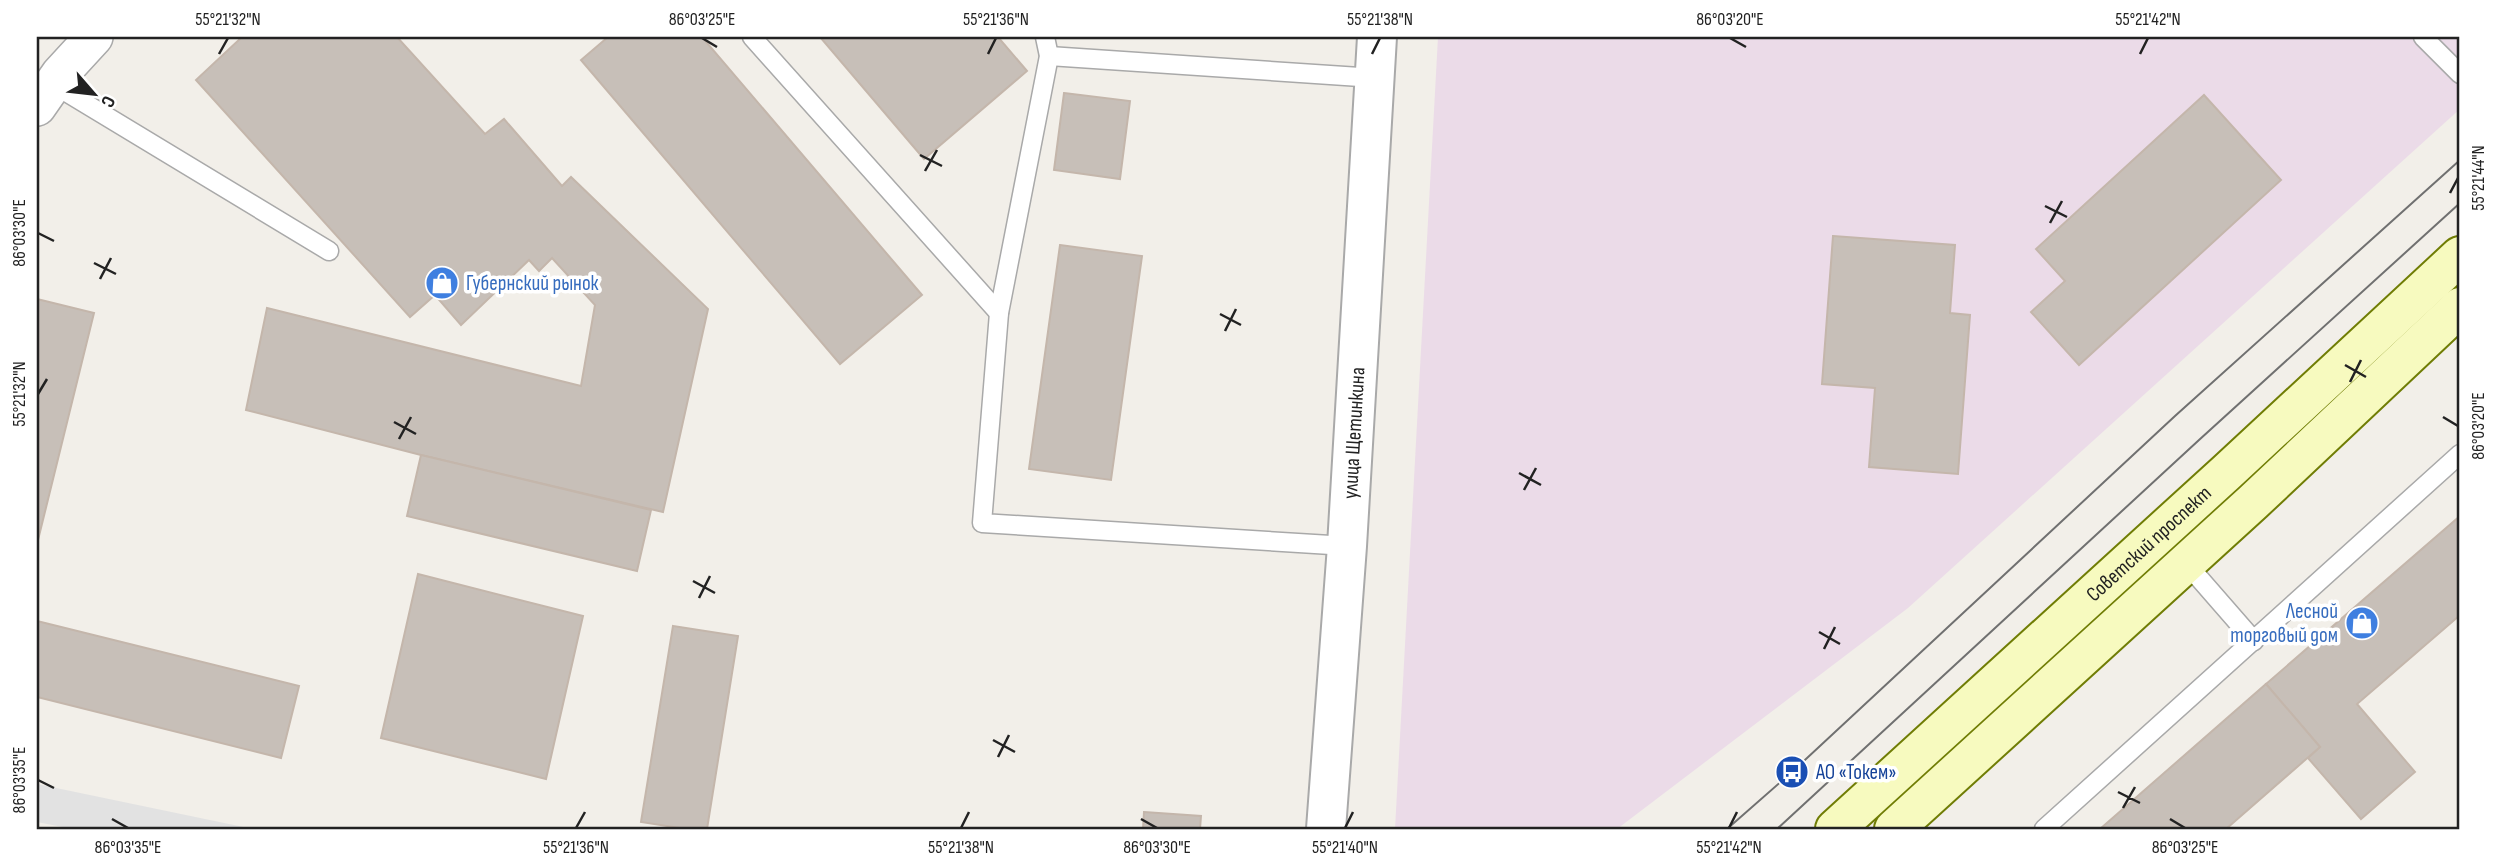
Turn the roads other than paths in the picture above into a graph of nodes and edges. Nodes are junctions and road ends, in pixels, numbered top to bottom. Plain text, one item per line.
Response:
1 (94, 37) edge
2 (752, 37) edge
3 (1045, 37) edge
4 (1377, 37) edge
5 (2423, 37) edge
6 (1049, 56) junction
7 (2457, 62) edge
8 (1375, 78) junction
9 (45, 95) edge
10 (329, 251) dead end
11 (2460, 256) edge
12 (2460, 307) edge
13 (999, 313) junction
14 (2460, 454) edge
15 (1347, 546) junction
16 (2186, 563) junction
17 (2254, 641) junction
18 (1326, 829) edge
19 (1835, 829) edge
20 (1894, 829) edge
21 (2044, 829) edge

1 - 9 street
2 - 13 lane
3 - 6 lane
4 - 8 street, улица Щетинкина
5 - 7 lane
6 - 8 lane
6 - 13 lane
8 - 15 street, улица Щетинкина
9 - 10 lane
11 - 19 main road, Советский проспект
12 - 16 main road, Советский проспект
13 - 15 lane
14 - 17 lane
15 - 18 street, улица Щетинкина
16 - 17 lane
16 - 20 main road, Советский проспект
17 - 21 lane

